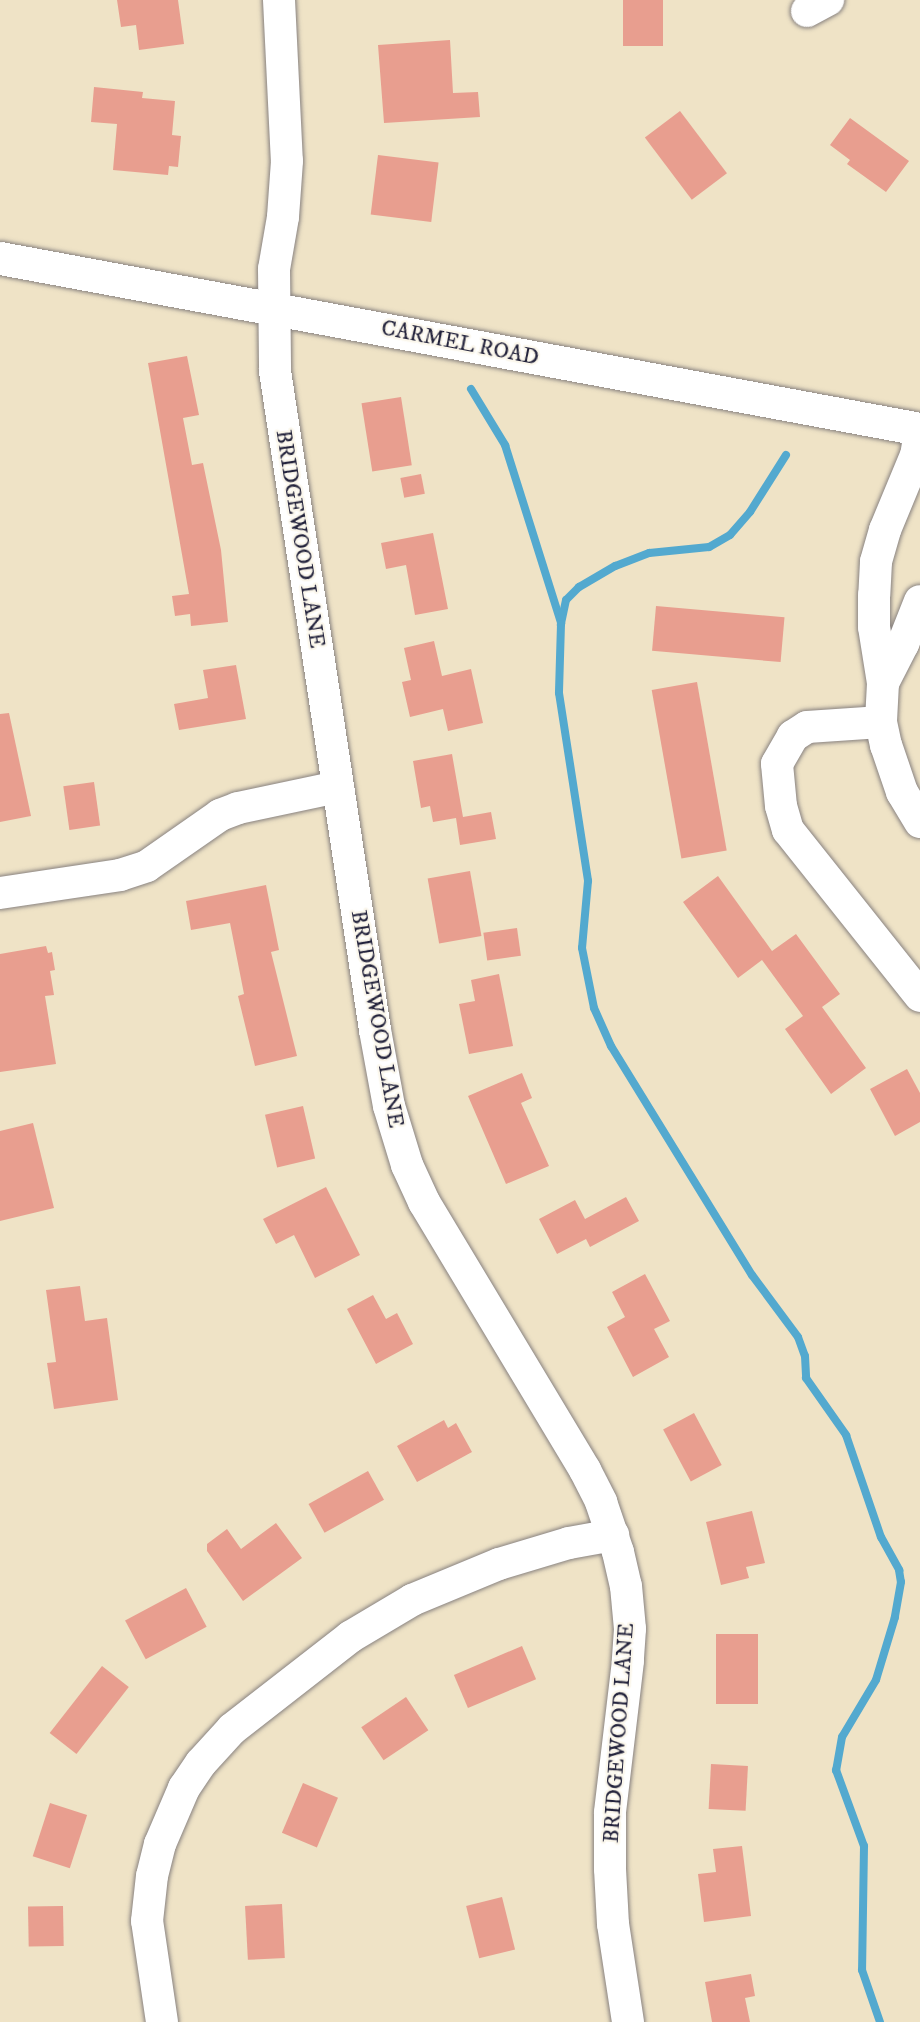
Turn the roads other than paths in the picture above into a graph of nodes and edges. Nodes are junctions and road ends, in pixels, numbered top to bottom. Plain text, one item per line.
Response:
1 (279, 0) edge
2 (0, 258) edge
3 (273, 308) junction
4 (920, 430) edge
5 (920, 601) edge
6 (883, 684) junction
7 (881, 722) junction
8 (338, 787) junction
9 (920, 822) edge
10 (0, 893) edge
11 (920, 996) edge
12 (613, 1535) junction
13 (162, 2022) edge
14 (628, 2022) edge

1 - 3 street, BRIDGEWOOD LANE
2 - 3 main road, CARMEL ROAD
3 - 4 main road, CARMEL ROAD
3 - 8 street, BRIDGEWOOD LANE
4 - 6 street
5 - 6 street
6 - 7 street
7 - 9 street
7 - 11 street
8 - 10 street
8 - 12 street, BRIDGEWOOD LANE
12 - 13 street
12 - 14 street, BRIDGEWOOD LANE

